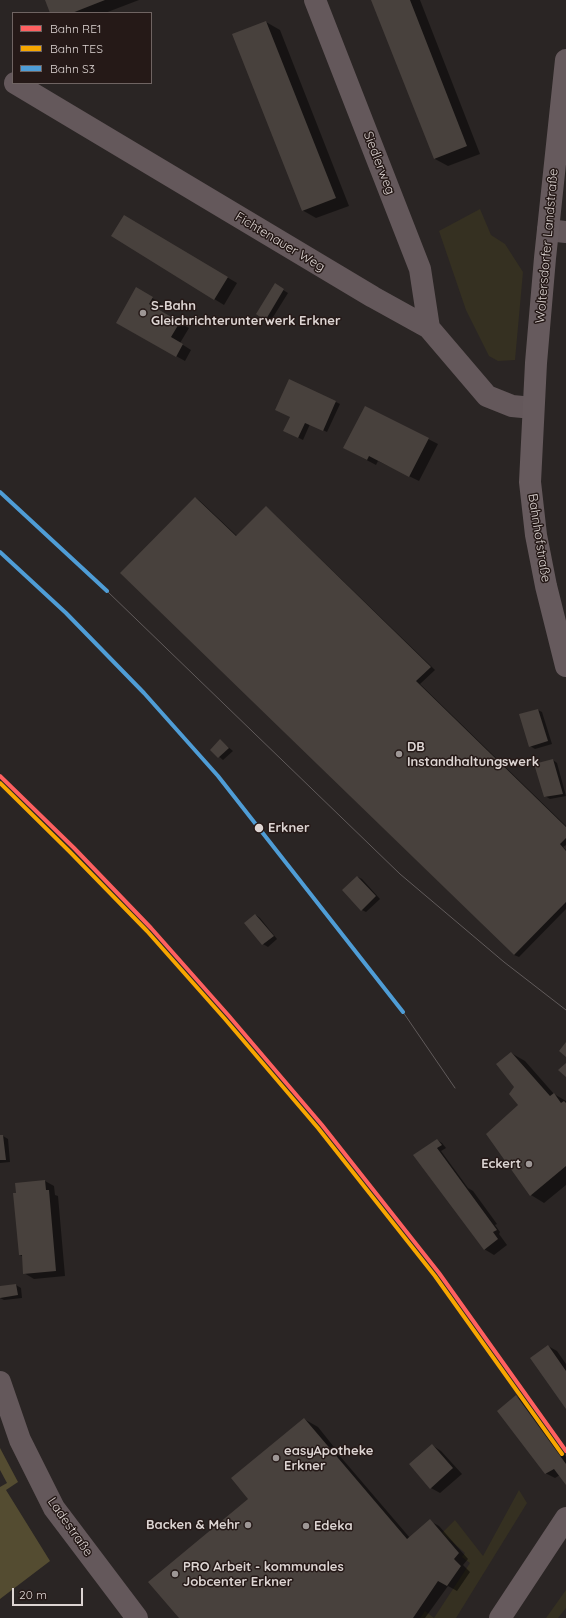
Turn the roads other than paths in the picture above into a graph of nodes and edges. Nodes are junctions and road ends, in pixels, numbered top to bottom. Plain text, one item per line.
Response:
1 (315, 0) edge
2 (566, 60) edge
3 (0, 74) edge
4 (12, 81) edge
5 (17, 84) edge
6 (557, 231) edge
7 (428, 328) junction
8 (533, 408) junction
9 (566, 666) edge
10 (0, 1382) edge
11 (566, 1518) edge
12 (137, 1618) edge
13 (500, 1618) edge

1 - 7 street, Siedlerweg
2 - 6 main road, Woltersdorfer Landstraße
3 - 4 street, Fichtenauer Weg
5 - 7 street, Fichtenauer Weg
6 - 8 main road, Woltersdorfer Landstraße
7 - 8 street, Fichtenauer Weg
8 - 9 main road, Bahnhofstraße
10 - 12 street, Ladestraße
11 - 13 main road

